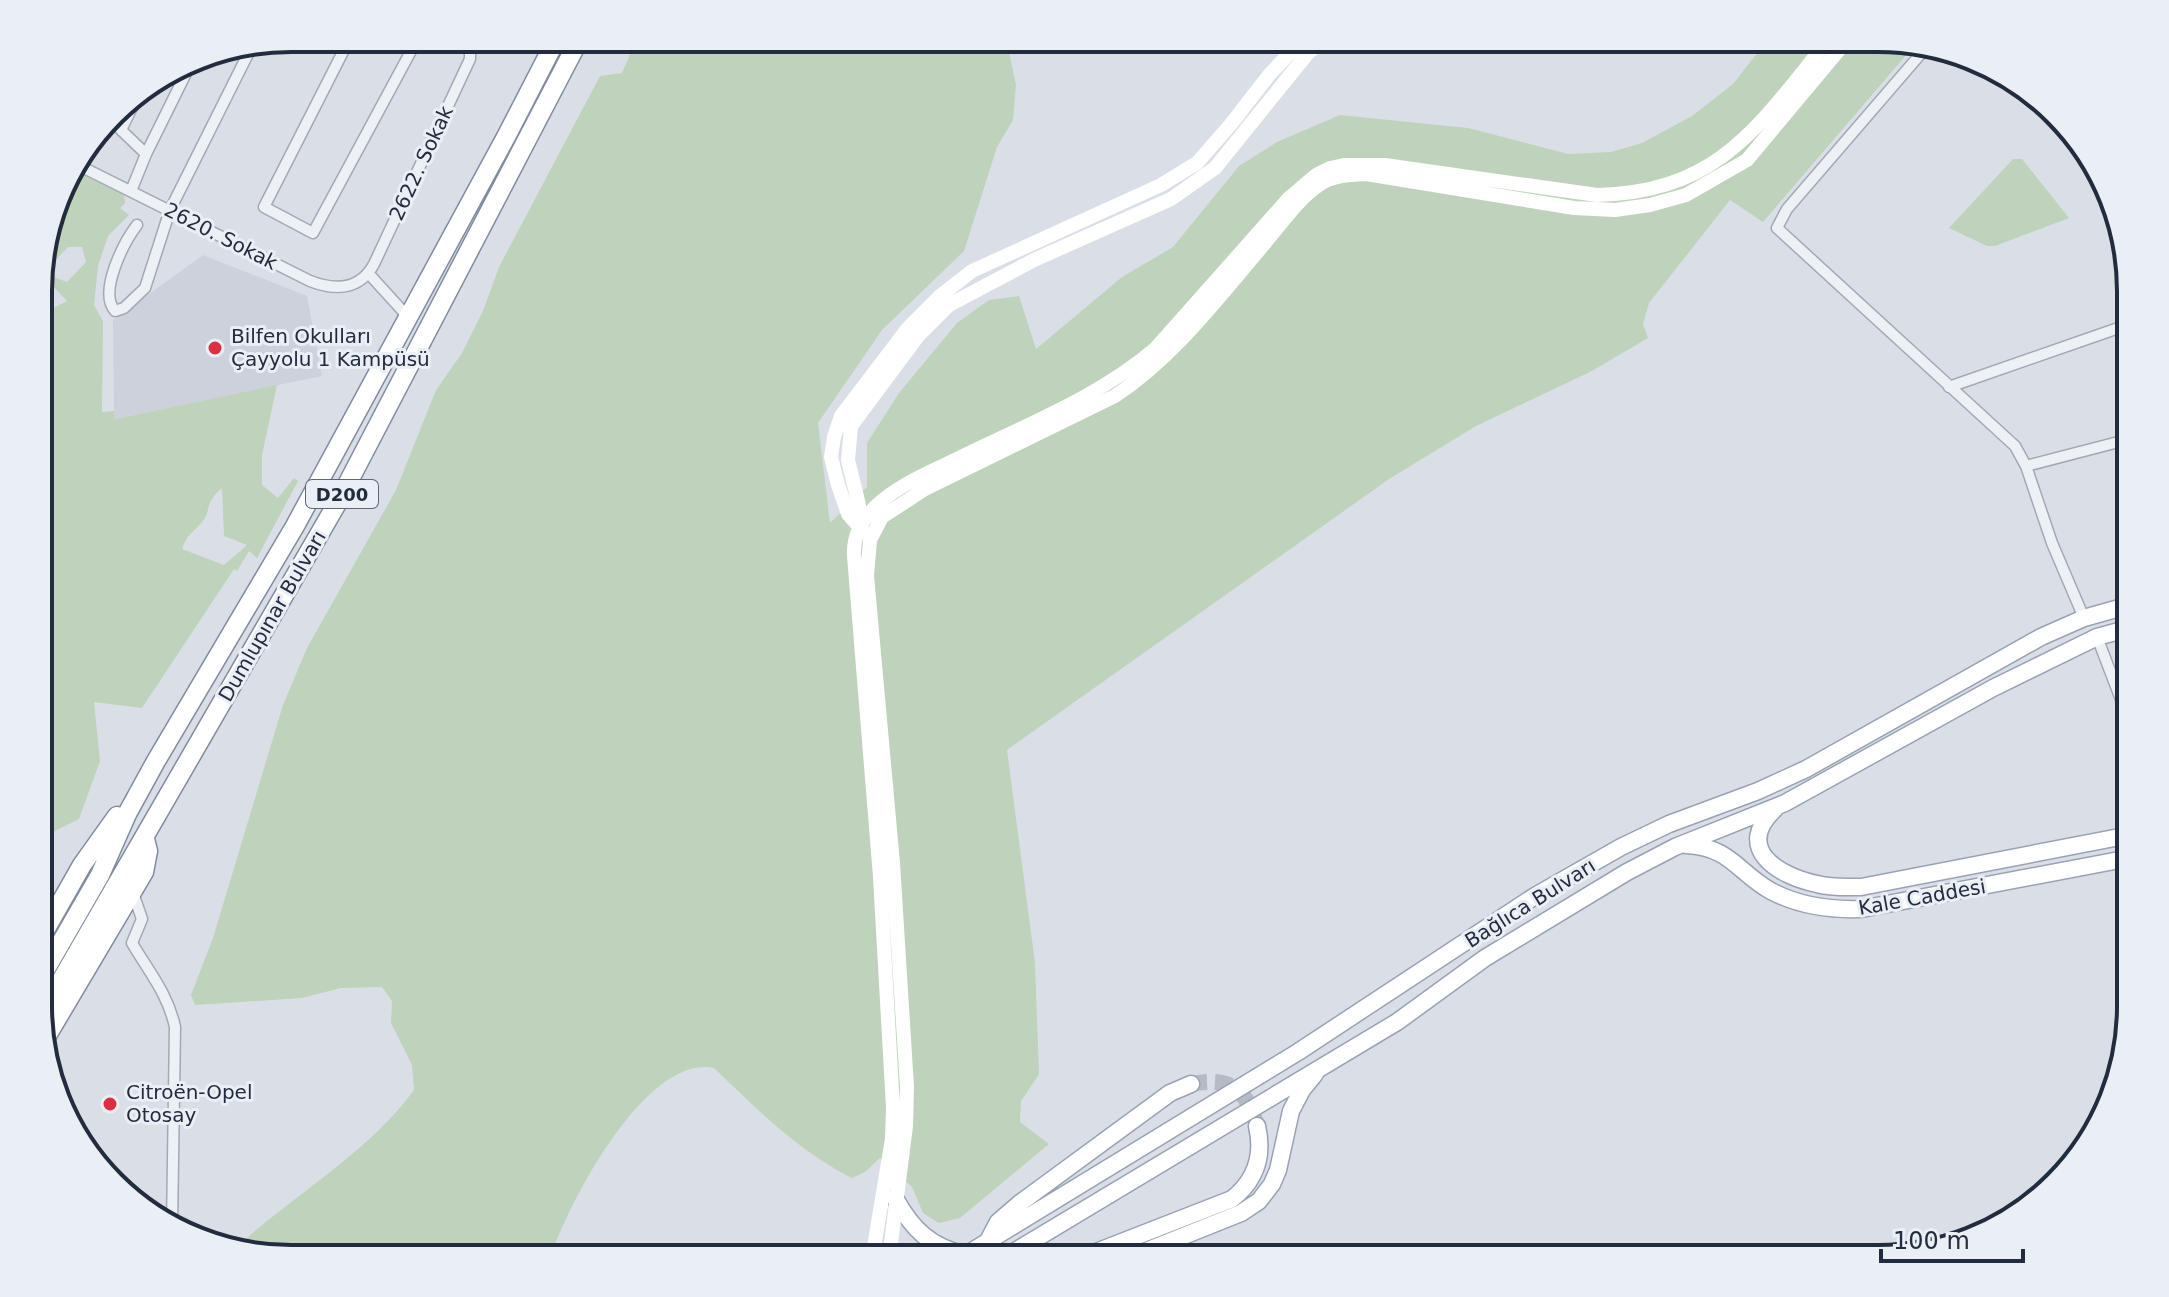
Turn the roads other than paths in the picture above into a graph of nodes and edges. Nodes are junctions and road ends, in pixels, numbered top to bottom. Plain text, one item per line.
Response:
1 (343, 52) edge
2 (410, 52) edge
3 (472, 52) edge
4 (550, 52) edge
5 (573, 52) edge
6 (1291, 52) edge
7 (1309, 52) edge
8 (1818, 52) edge
9 (1837, 52) edge
10 (247, 56) edge
11 (1919, 56) edge
12 (184, 78) edge
13 (128, 116) edge
14 (146, 154) junction
15 (86, 169) edge
16 (131, 191) junction
17 (170, 210) junction
18 (137, 225) dead end
19 (369, 274) junction
20 (409, 318) junction
21 (2116, 329) edge
22 (1949, 387) junction
23 (2116, 443) edge
24 (2026, 466) junction
25 (860, 526) junction
26 (870, 540) junction
27 (2116, 609) edge
28 (2084, 618) junction
29 (2116, 632) edge
30 (2097, 637) junction
31 (2116, 687) edge
32 (156, 761) junction
33 (1785, 803) junction
34 (2116, 838) edge
35 (1680, 845) junction
36 (2116, 861) edge
37 (125, 887) junction
38 (52, 918) edge
39 (52, 958) edge
40 (52, 999) edge
41 (53, 1023) edge
42 (1327, 1063) junction
43 (1191, 1084) tunnel mouth
44 (1257, 1126) tunnel mouth
45 (895, 1198) junction
46 (172, 1214) edge
47 (988, 1241) junction
48 (1115, 1244) edge
49 (1162, 1244) edge
50 (874, 1245) edge
51 (890, 1245) edge
52 (936, 1245) edge
53 (982, 1245) edge
54 (1026, 1245) edge

1 - 2 street
3 - 19 street, 2622. Sokak
4 - 20 highway, Dumlupınar Bulvarı / D200
5 - 37 highway, Dumlupınar Bulvarı / D200
6 - 25 street
7 - 25 street
8 - 25 street
9 - 26 street
10 - 17 street
11 - 22 street
12 - 14 street
13 - 14 street
14 - 16 street
15 - 16 street, 2620. Sokak
16 - 17 street, 2620. Sokak
17 - 18 street
17 - 19 street, 2620. Sokak
19 - 20 street
20 - 32 highway, Dumlupınar Bulvarı / D200
21 - 22 street
22 - 24 street
23 - 24 street
24 - 28 street
25 - 26 street
25 - 50 street
26 - 45 street
27 - 28 main road, Bağlıca Bulvarı
28 - 47 main road, Bağlıca Bulvarı
29 - 30 main road, Bağlıca Bulvarı
30 - 31 street
30 - 33 main road, Bağlıca Bulvarı
32 - 38 highway
32 - 39 highway, Dumlupınar Bulvarı / D200
33 - 34 main road, Kale Caddesi
33 - 35 main road, Bağlıca Bulvarı
35 - 36 main road, Kale Caddesi
35 - 42 main road, Bağlıca Bulvarı
37 - 40 highway, Dumlupınar Bulvarı / D200
37 - 41 highway
37 - 46 street
42 - 49 main road
42 - 54 main road, Bağlıca Bulvarı
43 - 47 main road
44 - 48 main road
45 - 51 street
45 - 52 main road
47 - 53 main road, Bağlıca Bulvarı

